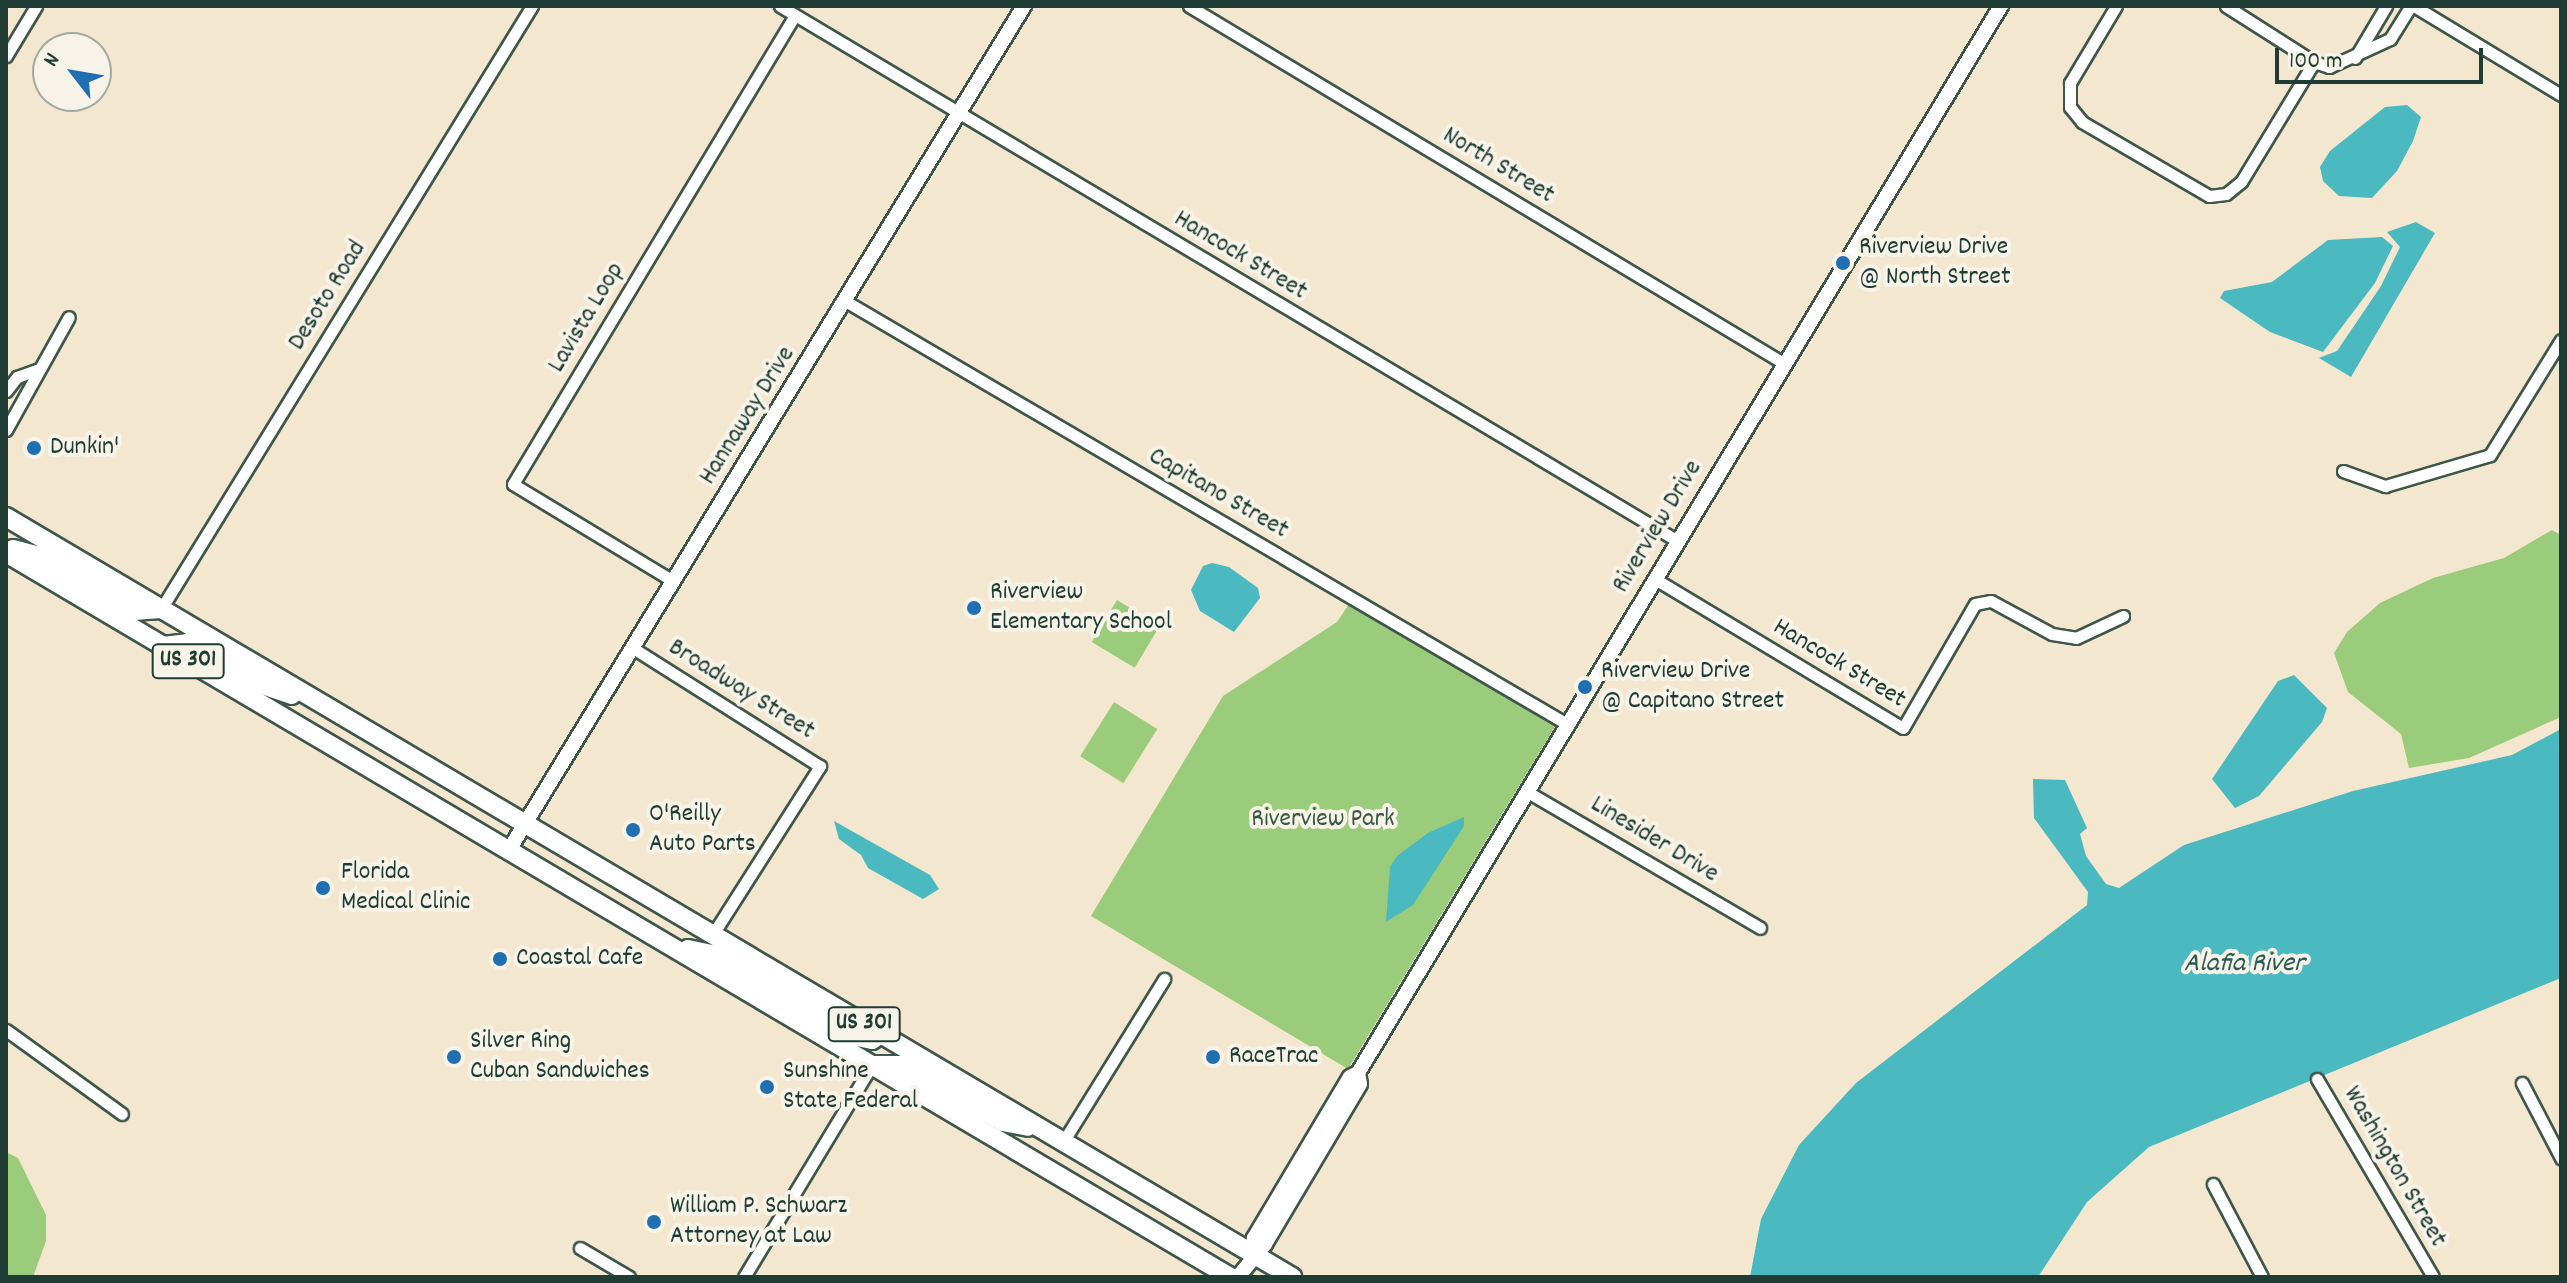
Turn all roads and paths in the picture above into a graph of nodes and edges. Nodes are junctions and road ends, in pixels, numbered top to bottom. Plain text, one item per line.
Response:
1 (36, 6) edge
2 (532, 6) edge
3 (780, 6) edge
4 (1024, 6) edge
5 (1189, 6) edge
6 (2001, 6) edge
7 (2116, 6) edge
8 (2226, 6) edge
9 (2386, 6) edge
10 (2413, 6) edge
11 (795, 15) junction
12 (6, 56) edge
13 (2354, 58) junction
14 (2314, 62) junction
15 (2561, 95) edge
16 (959, 114) junction
17 (847, 302) junction
18 (69, 317) dead end
19 (2561, 340) edge
20 (1785, 364) junction
21 (39, 369) junction
22 (6, 391) edge
23 (6, 430) edge
24 (2343, 471) dead end
25 (6, 517) edge
26 (6, 535) edge
27 (1678, 541) junction
28 (6, 547) edge
29 (6, 553) edge
30 (69, 555) junction
31 (1655, 579) junction
32 (673, 581) junction
33 (161, 609) junction
34 (2123, 616) dead end
35 (163, 646) junction
36 (633, 648) junction
37 (314, 699) junction
38 (1567, 724) junction
39 (1526, 791) junction
40 (526, 823) junction
41 (509, 850) junction
42 (1760, 928) dead end
43 (713, 934) junction
44 (673, 946) junction
45 (1164, 979) dead end
46 (6, 1030) edge
47 (881, 1034) junction
48 (872, 1065) junction
49 (2317, 1079) dead end
50 (2522, 1083) dead end
51 (122, 1114) dead end
52 (1043, 1130) junction
53 (1063, 1142) junction
54 (2559, 1149) edge
55 (2213, 1184) dead end
56 (580, 1248) dead end
57 (1252, 1254) junction
58 (629, 1277) edge
59 (744, 1277) edge
60 (1230, 1277) edge
61 (1238, 1277) edge
62 (1292, 1277) edge
63 (2262, 1277) edge
64 (2433, 1277) edge

1 - 12 street
2 - 33 street, Desoto Road
3 - 11 street, Hancock Street
4 - 16 street, Hannaway Drive
5 - 20 street, North Street
6 - 20 street, Riverview Drive
7 - 14 street
8 - 14 street
9 - 13 street
10 - 13 street
10 - 15 street
11 - 16 street, Hancock Street
11 - 32 street, Lavista Loop
13 - 14 street
16 - 17 street, Hannaway Drive
16 - 27 street, Hancock Street
17 - 32 street, Hannaway Drive
17 - 38 street, Capitano Street
18 - 21 street
19 - 24 street
20 - 27 street, Riverview Drive
21 - 22 street
21 - 23 street
25 - 30 main road, US 301
26 - 30 main road
27 - 31 street, Riverview Drive
28 - 33 main road
29 - 35 main road, US 301
30 - 33 main road, US 301
31 - 34 street, Hancock Street
31 - 38 street, Riverview Drive
32 - 36 street, Hannaway Drive
33 - 37 main road, US 301
35 - 37 main road
35 - 41 main road, US 301
36 - 40 street, Hannaway Drive
36 - 43 street, Broadway Street
37 - 40 main road, US 301
38 - 39 street, Riverview Drive
39 - 42 street, Linesider Drive
39 - 57 street, Riverview Drive
40 - 41 street, Hannaway Drive
40 - 43 main road, US 301
41 - 44 main road, US 301
43 - 47 main road, US 301
44 - 47 main road
44 - 48 main road, US 301
45 - 53 street
46 - 51 street
47 - 52 main road, US 301
48 - 52 main road
48 - 59 street
48 - 60 main road, US 301
49 - 64 street, Washington Street
50 - 54 street
52 - 53 main road, US 301
53 - 57 main road, US 301
55 - 63 street
56 - 58 street
57 - 61 street, Riverview Drive
57 - 62 main road, US 301

